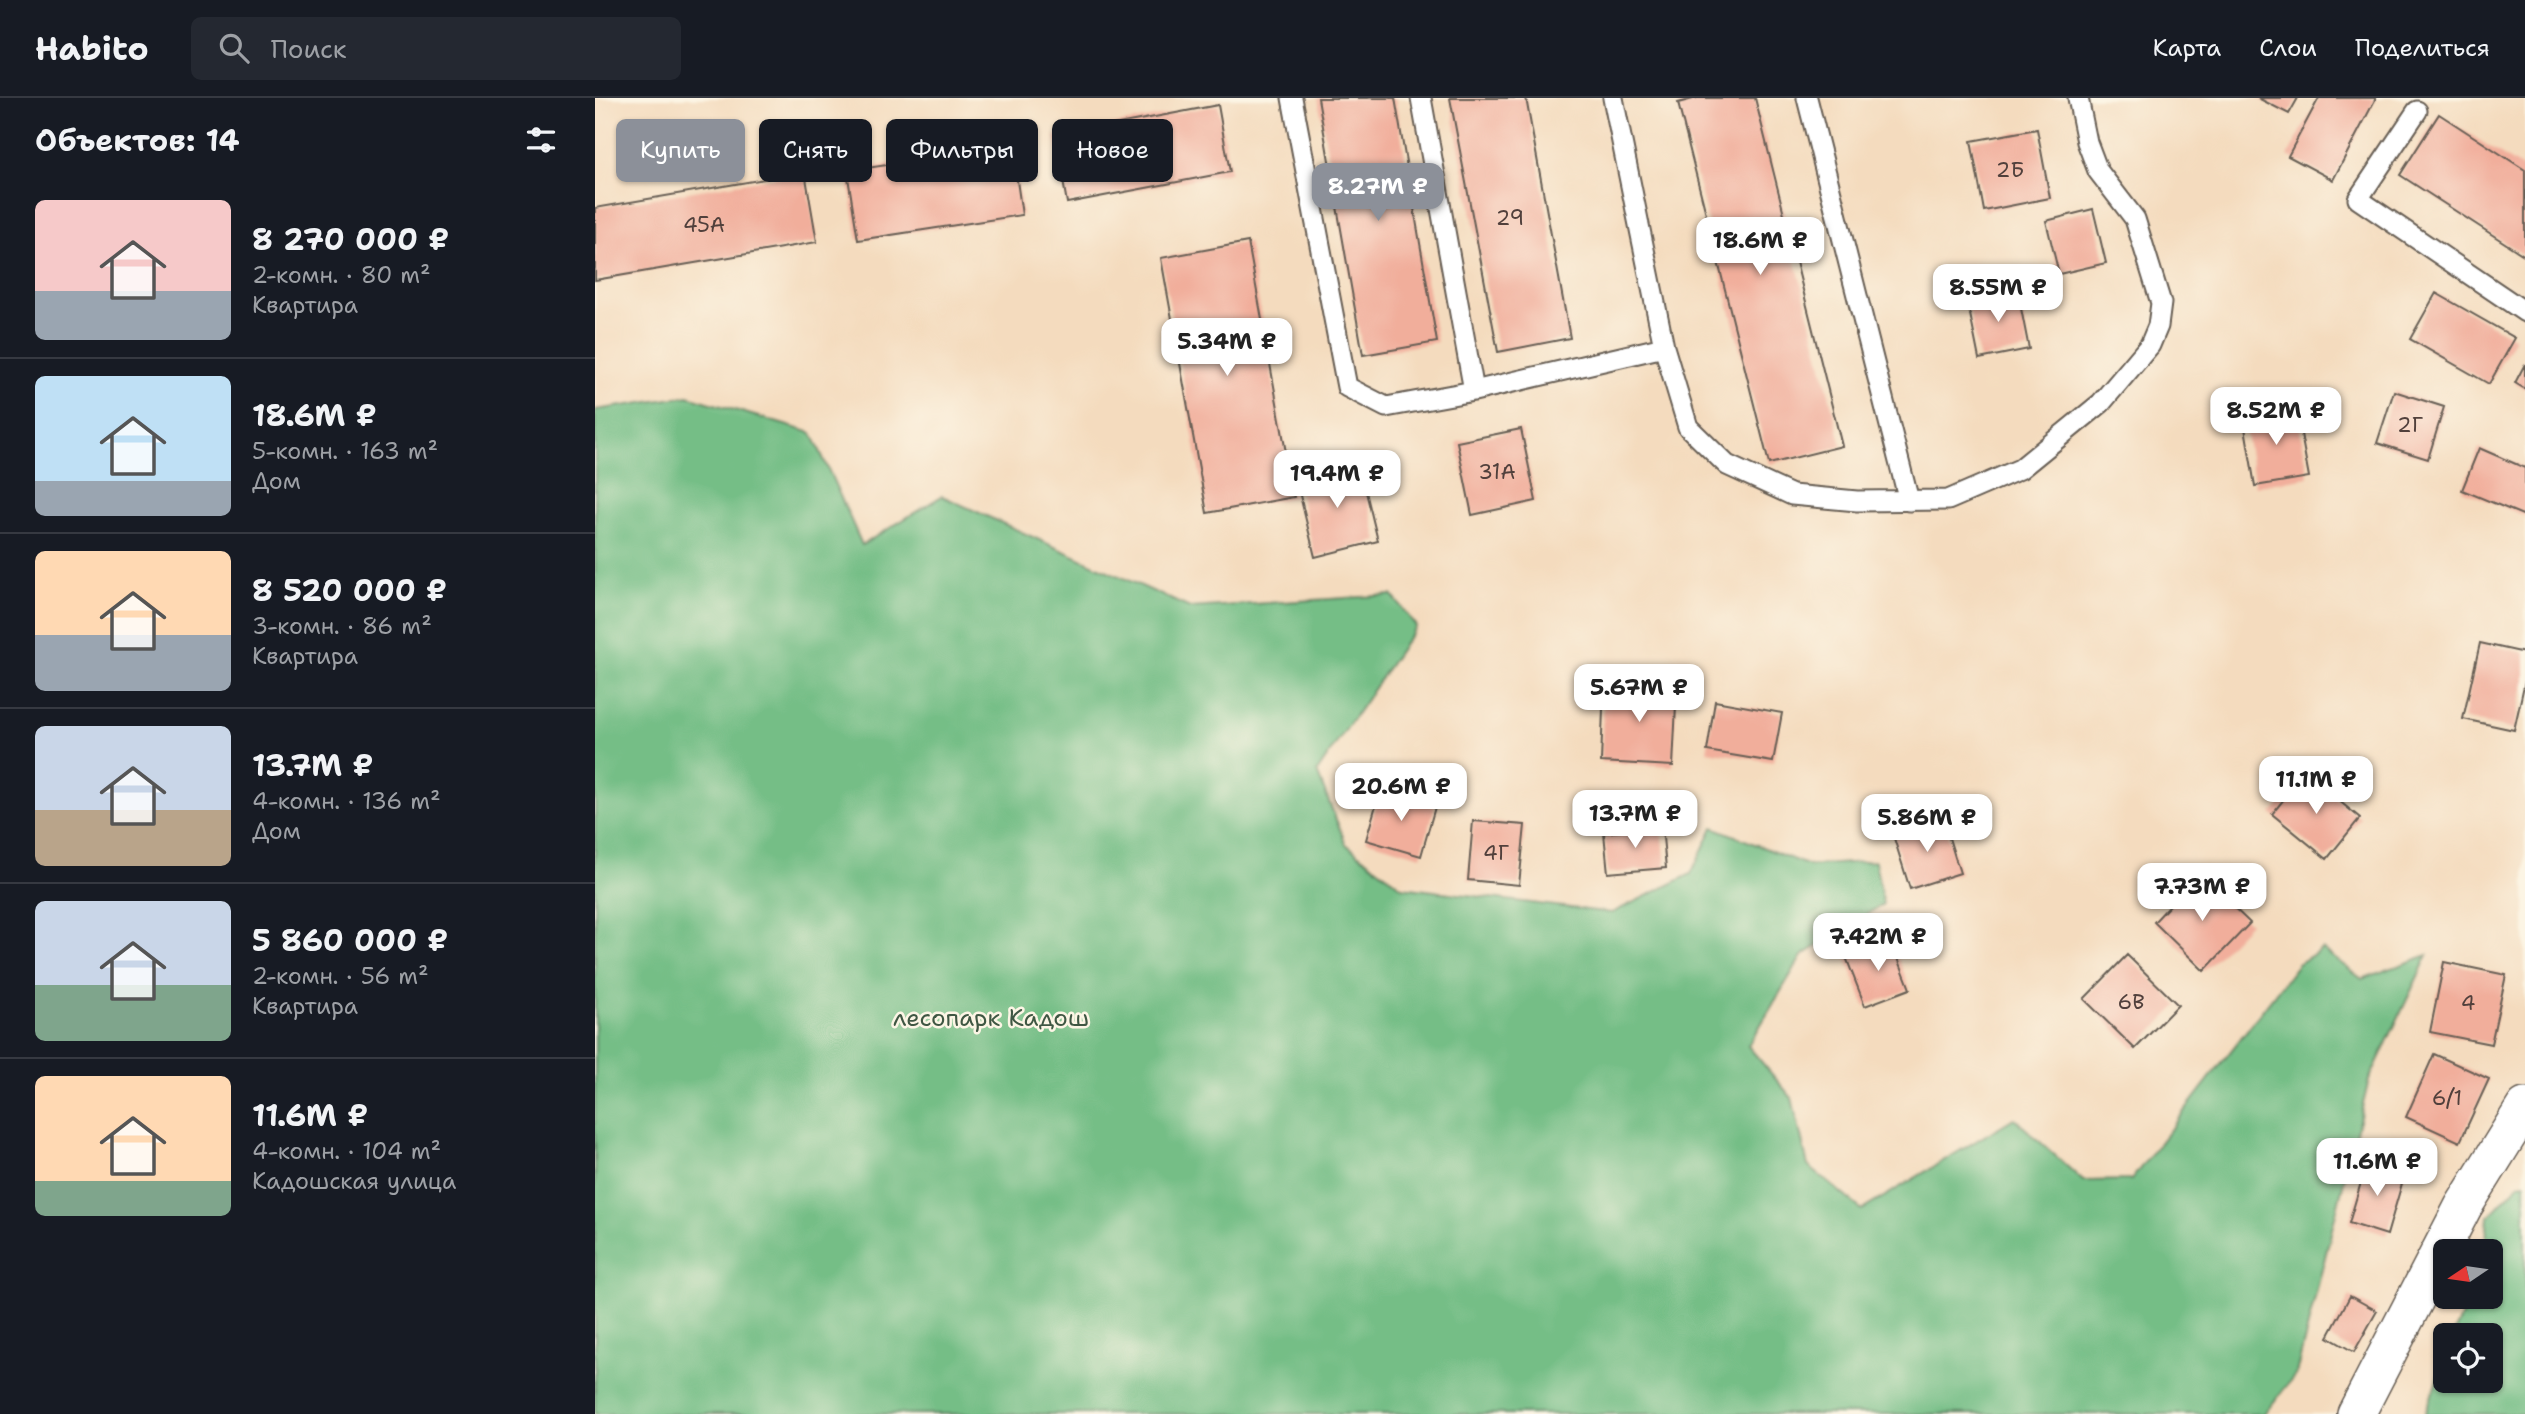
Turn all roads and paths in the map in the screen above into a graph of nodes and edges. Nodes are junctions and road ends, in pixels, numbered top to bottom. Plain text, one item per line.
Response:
1 (1292, 98) edge
2 (1421, 98) edge
3 (1613, 98) edge
4 (1808, 98) edge
5 (2078, 98) edge
6 (2417, 111) dead end
7 (2525, 312) edge
8 (1664, 346) junction
9 (1474, 391) junction
10 (1909, 500) junction
11 (2525, 1107) edge
12 (2356, 1414) edge

1 - 9 lane
2 - 9 lane
3 - 8 lane
4 - 10 lane
5 - 10 lane
6 - 7 lane
8 - 9 lane
8 - 10 lane
11 - 12 street

